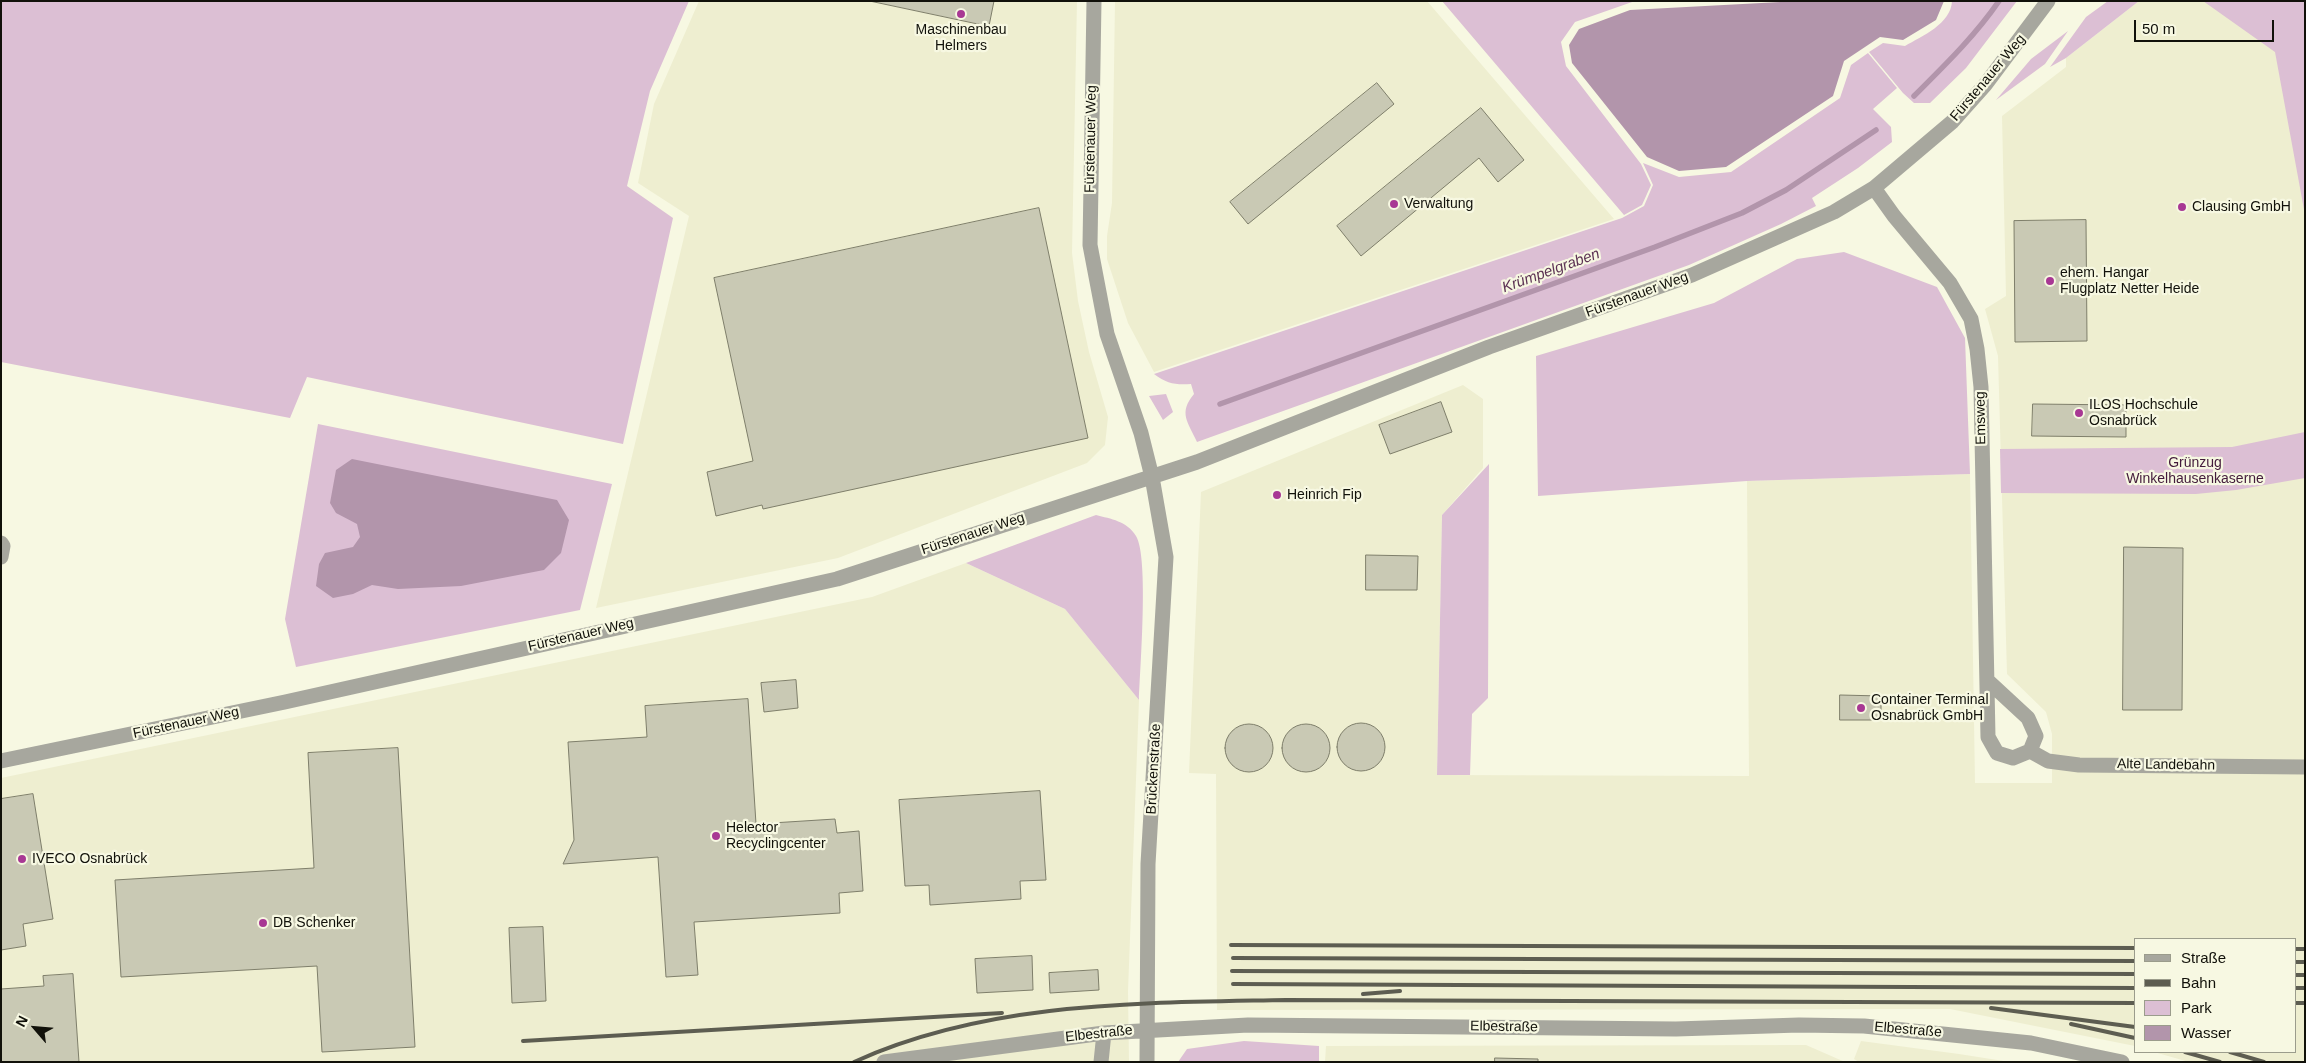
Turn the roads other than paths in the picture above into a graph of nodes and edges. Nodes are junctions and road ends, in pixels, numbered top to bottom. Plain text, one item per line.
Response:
1 (1094, 1) edge
2 (2048, 1) edge
3 (1874, 188) junction
4 (1152, 477) junction
5 (1, 543) edge
6 (1, 557) edge
7 (1988, 681) junction
8 (2030, 751) junction
9 (1, 761) edge
10 (2305, 767) edge
11 (1147, 1030) junction
12 (1104, 1033) junction
13 (884, 1062) edge
14 (1101, 1062) edge
15 (1147, 1062) edge
16 (2122, 1062) edge

1 - 4 street, Fürstenauer Weg
2 - 3 street, Fürstenauer Weg
3 - 4 street, Fürstenauer Weg
3 - 7 street, Emsweg
4 - 9 street, Fürstenauer Weg
4 - 11 street, Brückenstraße
5 - 6 street
7 - 8 street
7 - 8 street, Emsweg
8 - 10 street, Alte Landebahn
11 - 12 street, Elbestraße
11 - 15 street, Brückenstraße
11 - 16 street, Elbestraße
12 - 13 street, Elbestraße
12 - 14 street

